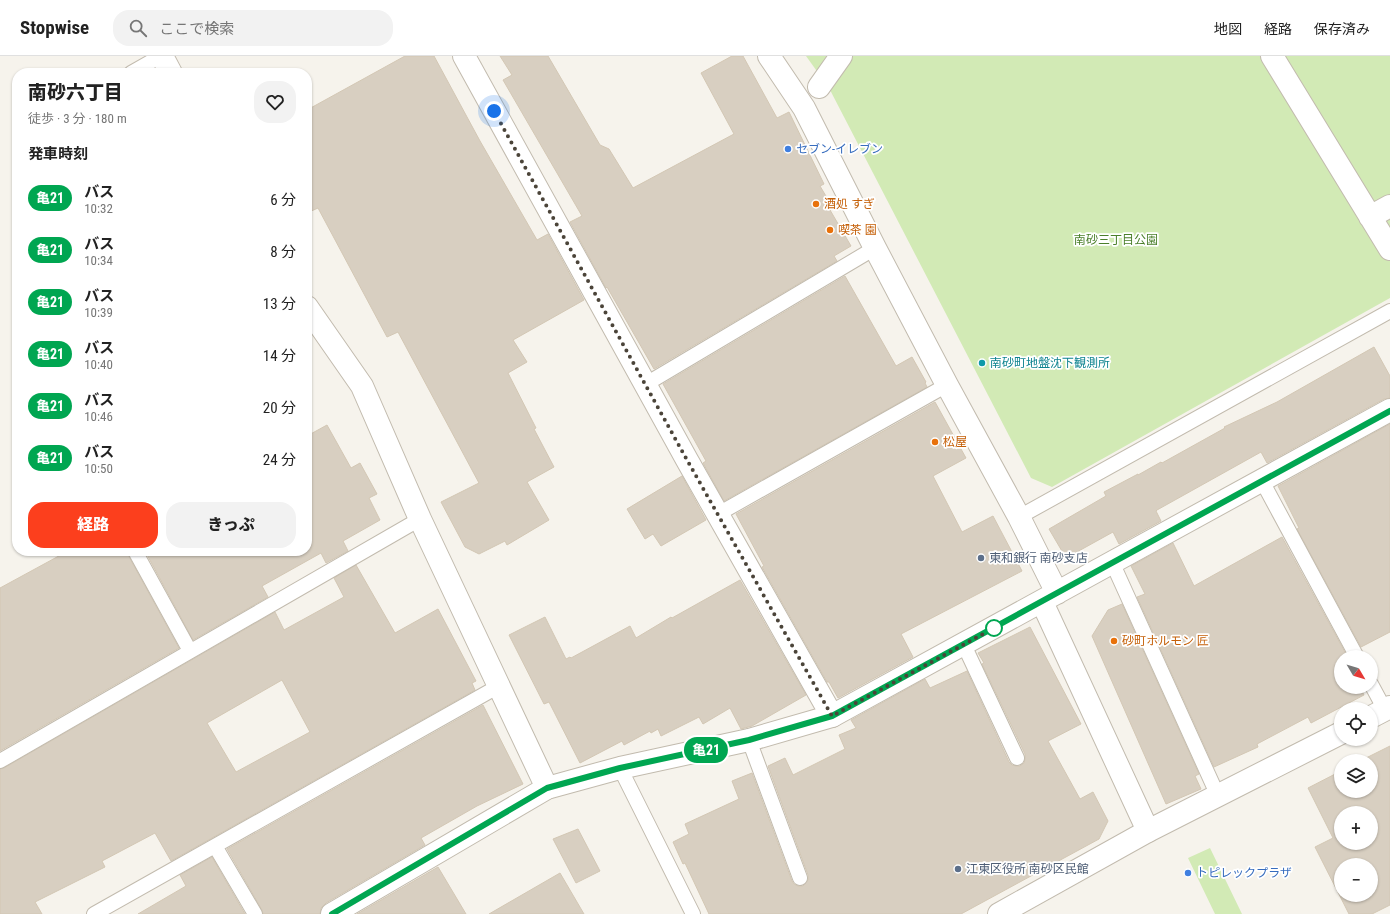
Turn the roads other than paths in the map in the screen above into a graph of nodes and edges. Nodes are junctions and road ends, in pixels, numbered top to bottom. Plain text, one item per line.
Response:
1 (162, 56) edge
2 (464, 56) edge
3 (769, 56) edge
4 (842, 56) edge
5 (1272, 56) edge
6 (139, 68) edge
7 (168, 68) edge
8 (819, 87) dead end
9 (1390, 206) edge
10 (1370, 217) junction
11 (876, 248) junction
12 (1390, 249) edge
13 (1390, 311) edge
14 (312, 314) edge
15 (646, 384) junction
16 (947, 385) junction
17 (1390, 410) edge
18 (1262, 481) junction
19 (718, 514) junction
20 (1019, 517) junction
21 (420, 519) junction
22 (138, 556) edge
23 (1112, 562) junction
24 (1050, 597) junction
25 (964, 645) junction
26 (1353, 650) edge
27 (190, 651) junction
28 (499, 686) junction
29 (1375, 694) edge
30 (1382, 712) edge
31 (832, 716) junction
32 (1334, 737) edge
33 (749, 740) junction
34 (1017, 758) dead end
35 (0, 760) edge
36 (620, 768) junction
37 (547, 788) junction
38 (1218, 796) junction
39 (1148, 831) junction
40 (215, 846) junction
41 (800, 878) dead end
42 (94, 914) edge
43 (255, 914) edge
44 (332, 914) edge
45 (692, 914) edge
46 (999, 914) edge

1 - 6 lane
1 - 7 street
2 - 15 street
3 - 11 street
4 - 8 street
5 - 10 street
9 - 10 street
10 - 12 street
11 - 15 lane
11 - 16 street
13 - 20 lane
14 - 21 street
15 - 19 street
16 - 19 lane
16 - 20 street
17 - 18 street
18 - 23 street
18 - 26 lane
19 - 31 street
20 - 24 street
21 - 27 lane
21 - 28 street
22 - 27 lane
23 - 24 street
23 - 38 lane
24 - 25 street
24 - 39 street
25 - 31 street
25 - 34 lane
27 - 35 lane
28 - 37 street
28 - 40 lane
29 - 30 lane
31 - 33 street
32 - 38 street
33 - 36 street
33 - 41 lane
36 - 37 street
36 - 45 lane
37 - 44 street
38 - 39 street
39 - 46 street
40 - 42 lane
40 - 43 lane

